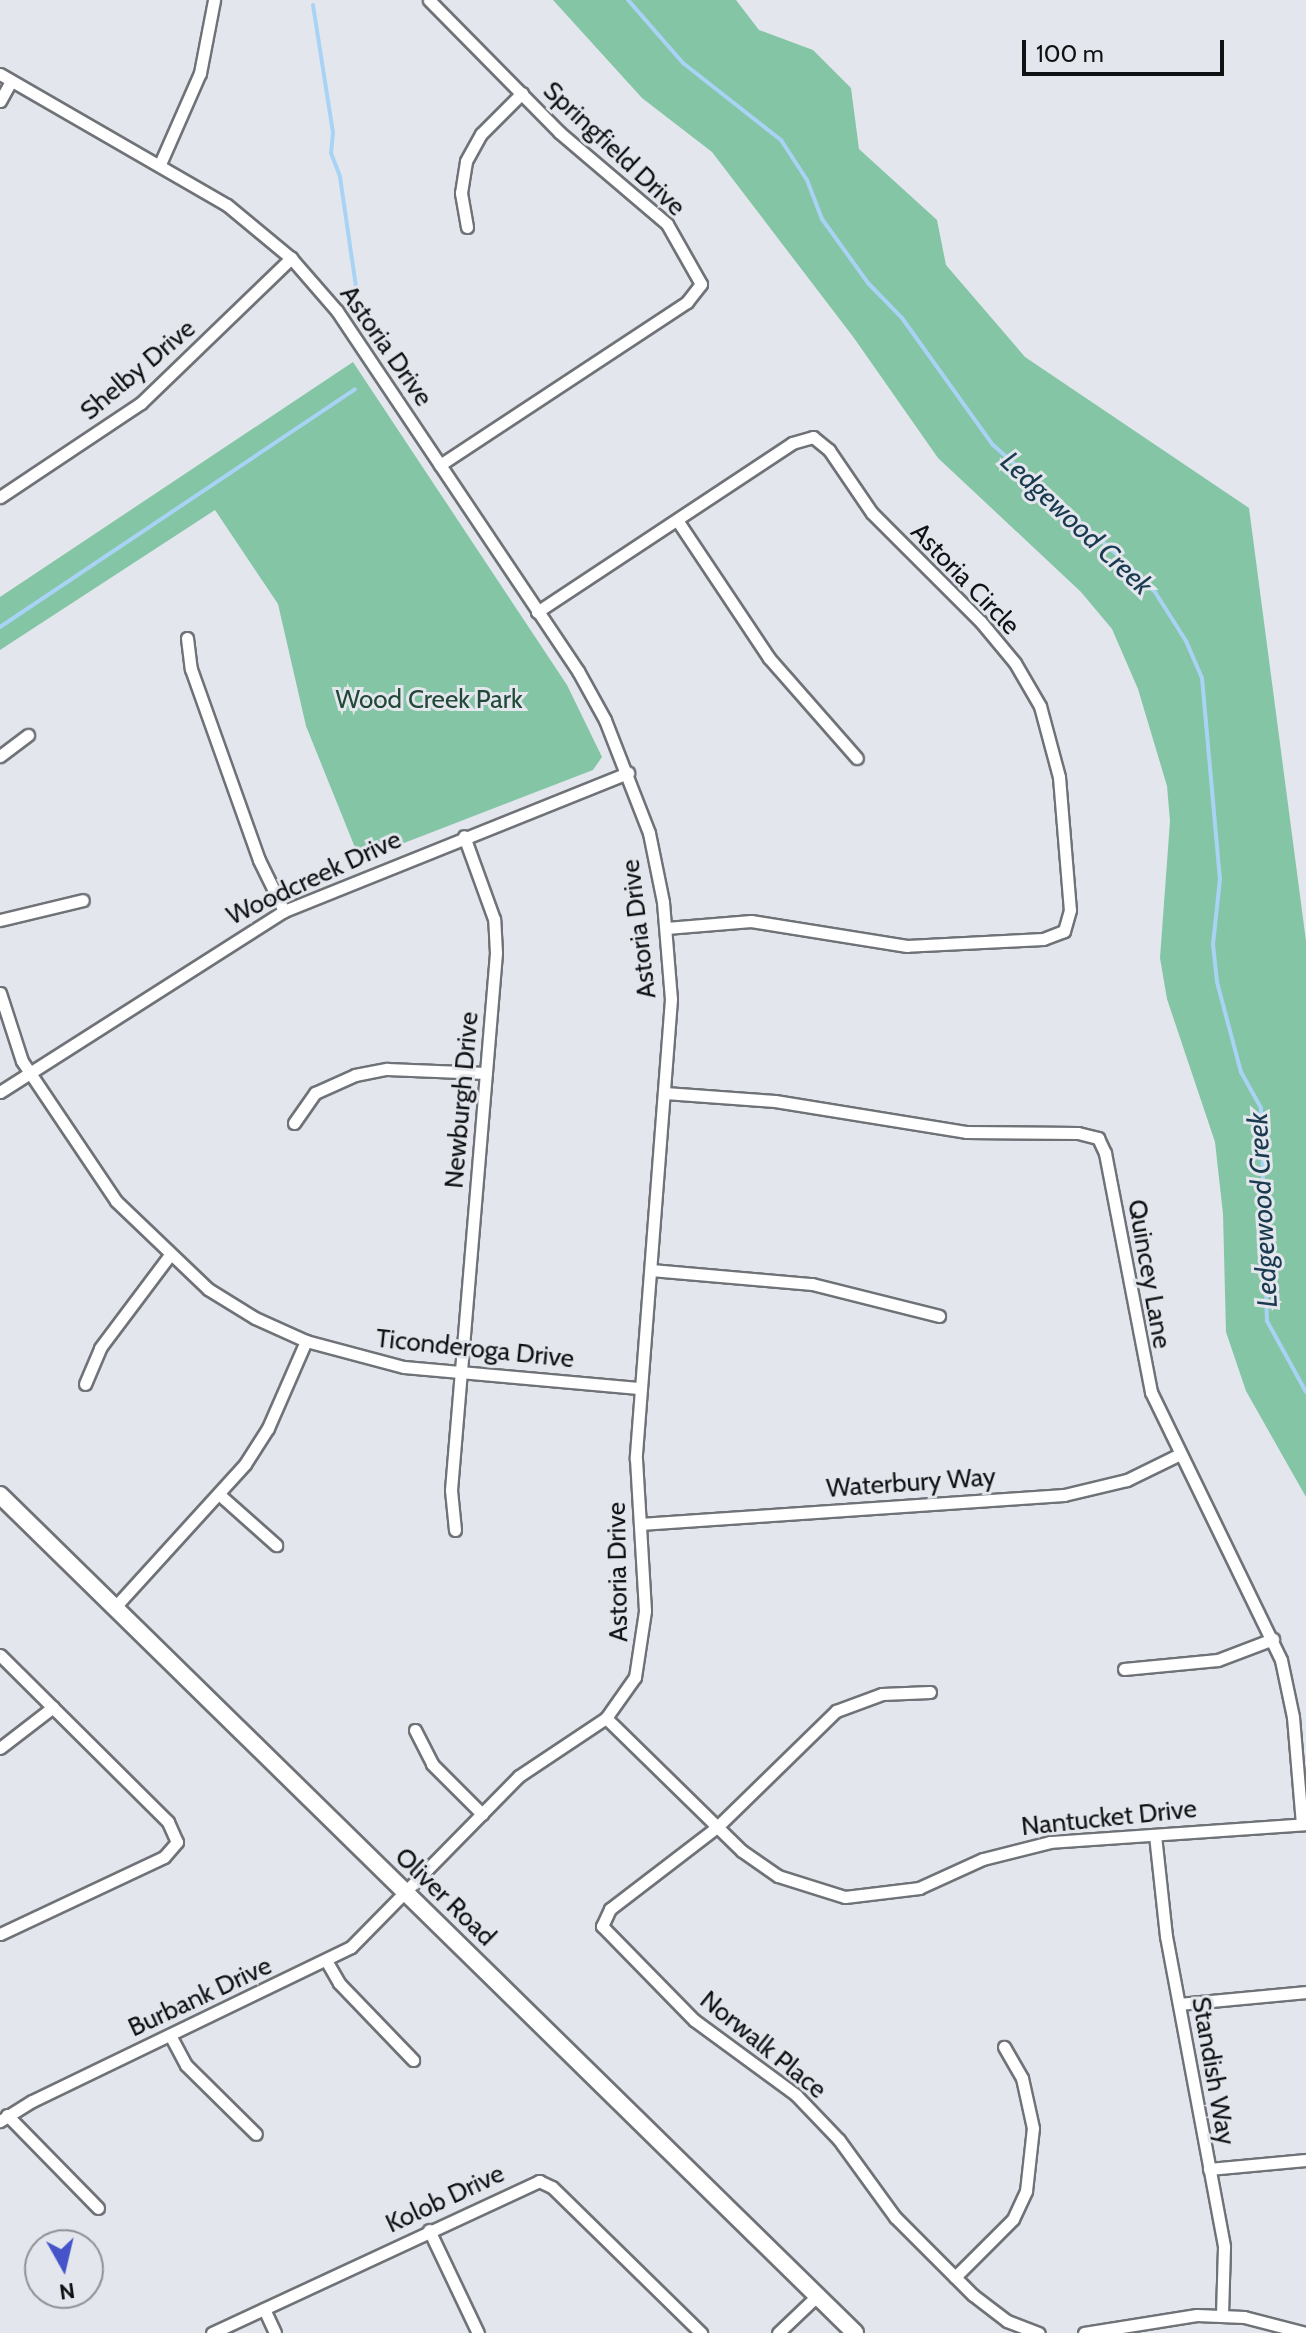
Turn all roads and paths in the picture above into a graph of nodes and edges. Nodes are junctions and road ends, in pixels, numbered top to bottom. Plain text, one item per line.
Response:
1 (214, 0) edge
2 (429, 0) edge
3 (0, 74) edge
4 (11, 81) junction
5 (522, 93) junction
6 (0, 101) edge
7 (160, 164) junction
8 (467, 227) dead end
9 (291, 258) junction
10 (440, 465) junction
11 (0, 497) edge
12 (677, 520) junction
13 (537, 612) junction
14 (187, 638) dead end
15 (28, 735) dead end
16 (0, 756) edge
17 (857, 758) dead end
18 (628, 773) junction
19 (464, 836) junction
20 (83, 900) dead end
21 (284, 911) junction
22 (0, 920) edge
23 (666, 928) junction
24 (0, 993) edge
25 (2, 1008) edge
26 (30, 1072) junction
27 (486, 1073) junction
28 (0, 1092) edge
29 (665, 1093) junction
30 (294, 1123) dead end
31 (169, 1256) junction
32 (651, 1270) junction
33 (939, 1316) dead end
34 (306, 1341) junction
35 (461, 1373) junction
36 (85, 1384) dead end
37 (641, 1388) junction
38 (1178, 1455) junction
39 (0, 1495) edge
40 (221, 1496) junction
41 (640, 1524) junction
42 (455, 1530) dead end
43 (276, 1545) dead end
44 (115, 1607) junction
45 (1273, 1639) junction
46 (0, 1655) edge
47 (1124, 1669) dead end
48 (930, 1692) dead end
49 (53, 1707) junction
50 (606, 1718) junction
51 (415, 1730) dead end
52 (0, 1748) edge
53 (482, 1814) junction
54 (1304, 1824) edge
55 (717, 1827) junction
56 (1155, 1835) junction
57 (406, 1893) junction
58 (0, 1934) edge
59 (327, 1962) junction
60 (1306, 1992) edge
61 (1179, 2004) junction
62 (170, 2035) junction
63 (1004, 2047) dead end
64 (413, 2060) dead end
65 (3, 2118) edge
66 (256, 2134) dead end
67 (1306, 2160) edge
68 (1209, 2169) junction
69 (98, 2208) dead end
70 (429, 2230) junction
71 (955, 2277) junction
72 (817, 2296) junction
73 (264, 2309) junction
74 (1222, 2315) junction
75 (212, 2333) edge
76 (275, 2333) edge
77 (478, 2333) edge
78 (701, 2333) edge
79 (778, 2333) edge
80 (855, 2333) edge
81 (1039, 2333) edge
82 (1084, 2333) edge
83 (1306, 2333) edge

1 - 7 street
2 - 5 street, Springfield Drive
3 - 4 street, Astoria Drive
4 - 6 street
4 - 7 street, Astoria Drive
5 - 8 street
5 - 10 street, Springfield Drive
7 - 9 street, Astoria Drive
9 - 10 street, Astoria Drive
9 - 11 street, Shelby Drive
10 - 13 street, Astoria Drive
12 - 13 street, Astoria Circle
12 - 17 street
12 - 23 street, Astoria Circle
13 - 18 street, Astoria Drive
14 - 21 street
15 - 16 street
18 - 19 street, Woodcreek Drive
18 - 23 street, Astoria Drive
19 - 21 street, Woodcreek Drive
19 - 27 street, Newburgh Drive
20 - 22 street
21 - 26 street, Woodcreek Drive
23 - 29 street, Astoria Drive
24 - 25 street, Ticonderoga Drive
25 - 26 street, Ticonderoga Drive
26 - 28 street, Woodcreek Drive
26 - 31 street, Ticonderoga Drive
27 - 30 street
27 - 35 street, Newburgh Drive
29 - 32 street, Astoria Drive
29 - 38 street, Quincey Lane
31 - 34 street, Ticonderoga Drive
31 - 36 street
32 - 33 street
32 - 37 street, Astoria Drive
34 - 35 street, Ticonderoga Drive
34 - 40 street
35 - 37 street, Ticonderoga Drive
35 - 42 street, Newburgh Drive
37 - 41 street, Astoria Drive
38 - 41 street, Waterbury Way
38 - 45 street, Quincey Lane
39 - 44 street, Oliver Road
40 - 43 street
40 - 44 street
41 - 50 street, Astoria Drive
44 - 57 street, Oliver Road
45 - 47 street
45 - 54 street, Quincey Lane
46 - 49 street
48 - 55 street
49 - 52 street
49 - 58 street
50 - 53 street, Astoria Drive
50 - 55 street, Nantucket Drive
51 - 53 street
53 - 57 street, Astoria Drive
54 - 56 street, Nantucket Drive
55 - 56 street, Nantucket Drive
55 - 71 street, Norwalk Place
56 - 61 street, Standish Way
57 - 59 street, Burbank Drive
57 - 72 street, Oliver Road
59 - 62 street, Burbank Drive
59 - 64 street
60 - 61 street
61 - 68 street, Standish Way
62 - 65 street, Burbank Drive
62 - 66 street
63 - 71 street
65 - 69 street
67 - 68 street
68 - 74 street, Standish Way
70 - 73 street, Kolob Drive
70 - 77 street
70 - 78 street, Kolob Drive
71 - 81 street, Norwalk Place
72 - 79 street
72 - 80 street, Oliver Road
73 - 75 street, Kolob Drive
73 - 76 street
74 - 82 street
74 - 83 street

